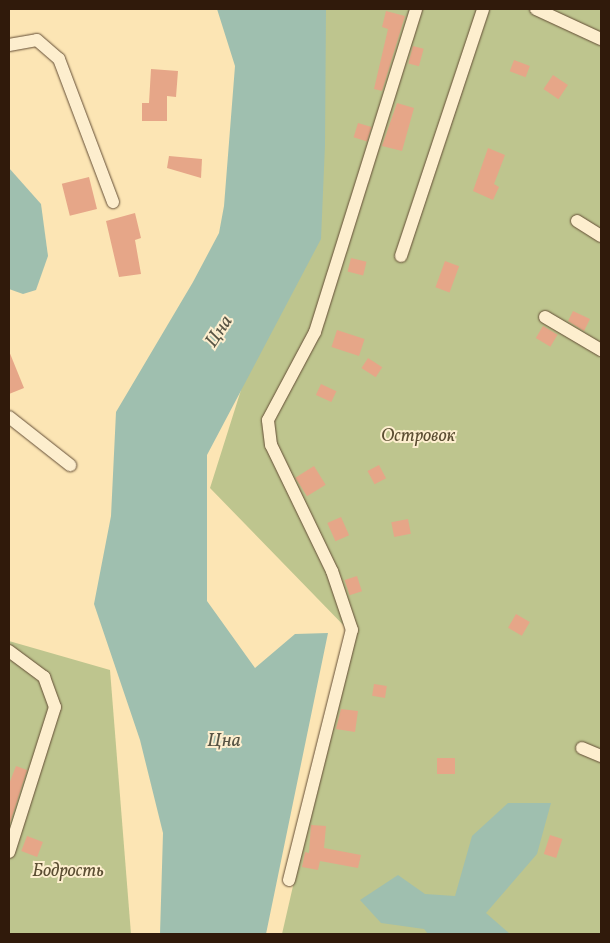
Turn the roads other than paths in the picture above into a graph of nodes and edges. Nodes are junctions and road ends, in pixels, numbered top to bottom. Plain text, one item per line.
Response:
1 (416, 9) edge
2 (483, 9) edge
3 (536, 9) edge
4 (601, 39) edge
5 (9, 45) edge
6 (113, 202) dead end
7 (577, 221) dead end
8 (601, 236) edge
9 (401, 256) dead end
10 (545, 317) dead end
11 (601, 350) edge
12 (9, 417) edge
13 (70, 465) dead end
14 (9, 652) edge
15 (582, 748) dead end
16 (601, 756) edge
17 (9, 852) edge
18 (289, 880) dead end

1 - 18 street
2 - 9 street
3 - 4 street
5 - 6 street
7 - 8 street
10 - 11 street
12 - 13 street
14 - 17 street
15 - 16 street

